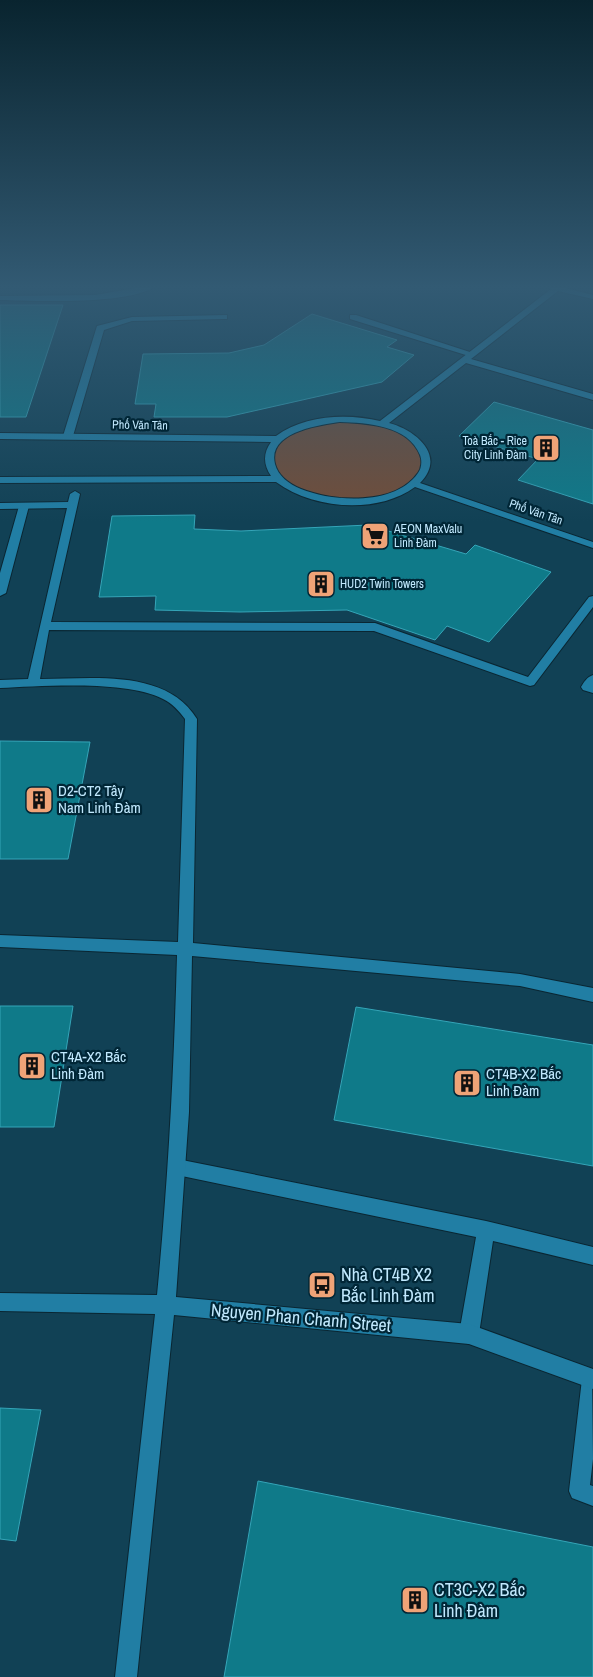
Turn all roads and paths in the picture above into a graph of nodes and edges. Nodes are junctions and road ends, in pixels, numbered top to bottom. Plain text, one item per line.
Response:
1 (89, 365) edge
2 (457, 365) edge
3 (482, 365) edge
4 (593, 397) edge
5 (382, 424) junction
6 (0, 436) edge
7 (68, 436) junction
8 (279, 439) junction
9 (278, 479) junction
10 (0, 480) edge
11 (414, 484) junction
12 (0, 506) edge
13 (24, 506) junction
14 (593, 545) edge
15 (0, 593) edge
16 (593, 599) edge
17 (44, 626) junction
18 (593, 678) edge
19 (33, 683) junction
20 (0, 684) edge
21 (593, 689) edge
22 (0, 941) edge
23 (187, 948) junction
24 (593, 995) edge
25 (177, 1167) junction
26 (486, 1230) junction
27 (593, 1256) edge
28 (0, 1302) edge
29 (165, 1305) junction
30 (469, 1334) junction
31 (593, 1379) edge
32 (593, 1496) edge
33 (126, 1677) edge

1 - 7 street
2 - 5 street
3 - 4 street
5 - 8 street
5 - 11 street
6 - 7 street, Phố Văn Tân
7 - 8 street, Phố Văn Tân
8 - 9 street
9 - 10 street
9 - 11 street
11 - 14 street, Phố Văn Tân
12 - 13 street
13 - 15 street
13 - 17 street
16 - 17 street
17 - 19 street
18 - 21 street
19 - 20 street
19 - 23 street
22 - 23 street
23 - 24 street
23 - 25 street
25 - 26 street
25 - 29 street
26 - 27 street
26 - 30 street
28 - 29 street, Nguyen Phan Chanh Street
29 - 30 street, Nguyen Phan Chanh Street
29 - 33 street
30 - 31 street, Nguyen Phan Chanh Street
31 - 32 street

